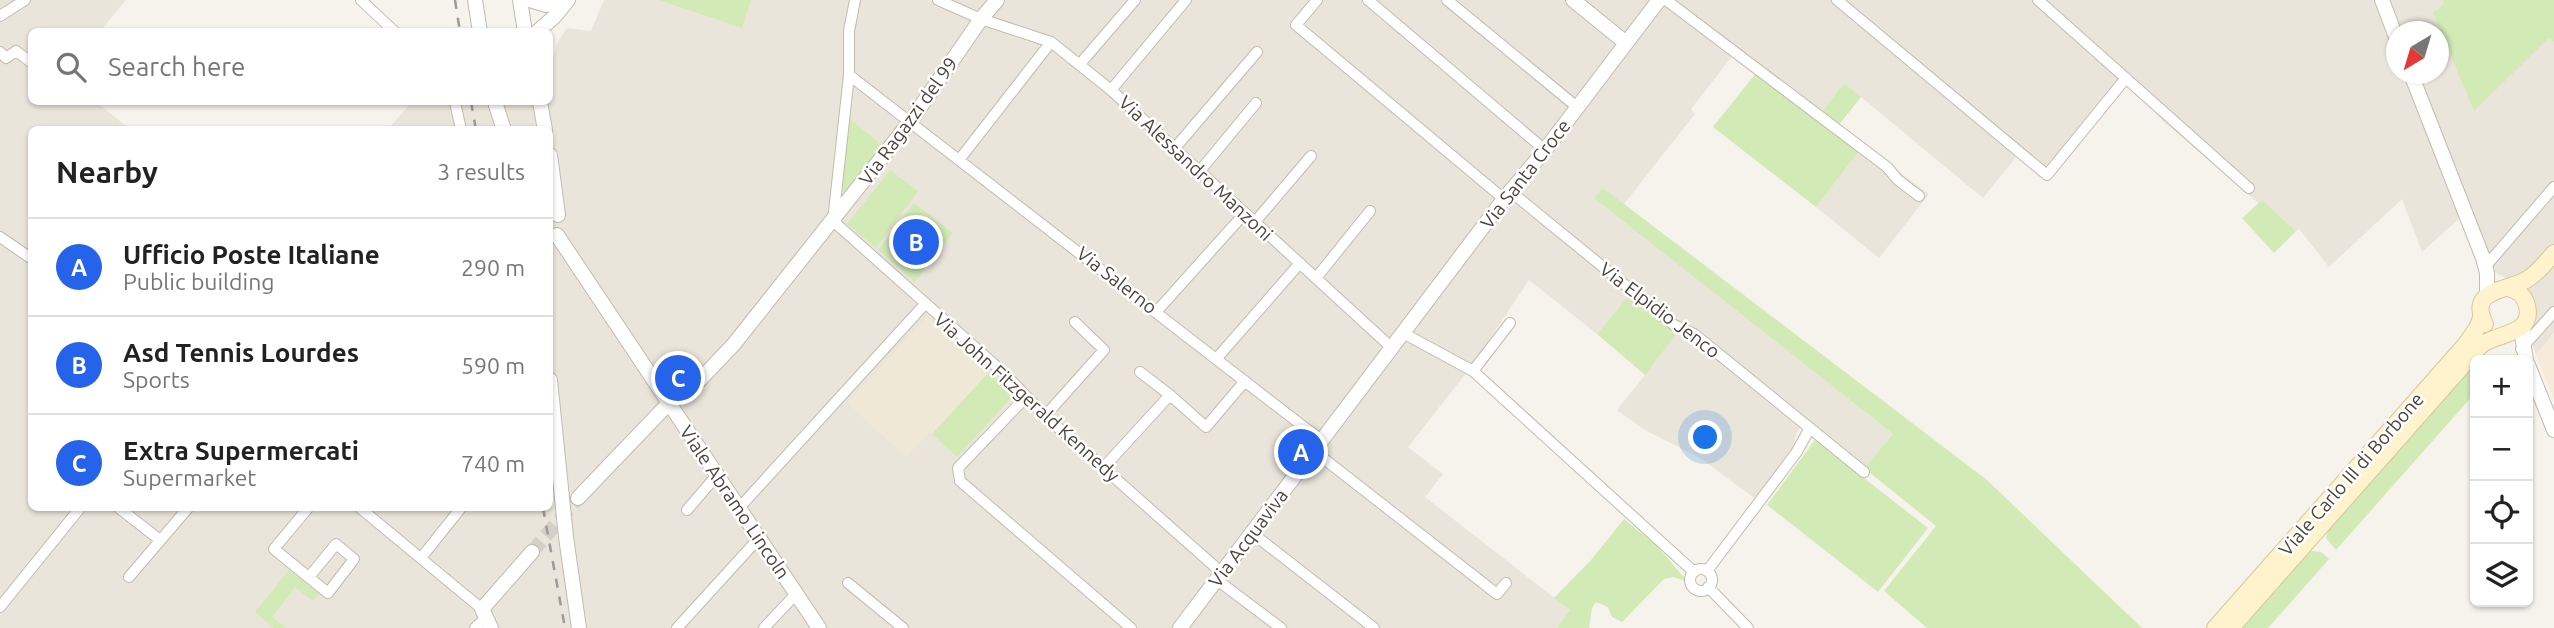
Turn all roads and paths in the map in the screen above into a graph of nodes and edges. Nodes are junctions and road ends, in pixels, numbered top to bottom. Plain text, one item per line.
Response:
1 (25, 0) edge
2 (361, 0) edge
3 (475, 0) edge
4 (520, 0) edge
5 (530, 0) edge
6 (567, 0) edge
7 (855, 0) edge
8 (938, 0) edge
9 (997, 0) edge
10 (1135, 0) edge
11 (1186, 0) edge
12 (1317, 0) edge
13 (1368, 0) edge
14 (1447, 0) edge
15 (1573, 0) edge
16 (1659, 0) edge
17 (1666, 0) edge
18 (1837, 0) edge
19 (2038, 0) edge
20 (2387, 3) edge
21 (0, 16) edge
22 (981, 19) junction
23 (2392, 21) edge
24 (551, 24) edge
25 (391, 28) edge
26 (479, 28) edge
27 (524, 28) edge
28 (1051, 42) junction
29 (1626, 43) junction
30 (0, 52) edge
31 (1257, 52) dead end
32 (28, 60) edge
33 (1080, 64) junction
34 (849, 75) junction
35 (2126, 78) junction
36 (2415, 84) edge
37 (1111, 90) junction
38 (1256, 103) dead end
39 (456, 105) edge
40 (496, 105) edge
41 (541, 105) edge
42 (1577, 107) junction
43 (910, 122) junction
44 (460, 126) edge
45 (503, 126) edge
46 (544, 126) edge
47 (1174, 149) junction
48 (1545, 150) junction
49 (1311, 156) dead end
50 (958, 160) junction
51 (1199, 172) junction
52 (2554, 187) edge
53 (2249, 188) dead end
54 (1507, 195) junction
55 (1919, 196) dead end
56 (1370, 211) dead end
57 (554, 214) edge
58 (1244, 214) junction
59 (833, 221) junction
60 (1254, 223) junction
61 (553, 236) edge
62 (0, 237) edge
63 (28, 256) edge
64 (2550, 257) edge
65 (1300, 263) junction
66 (2485, 263) junction
67 (1316, 278) junction
68 (2508, 288) junction
69 (2487, 295) junction
70 (2526, 303) junction
71 (925, 304) junction
72 (1157, 312) junction
73 (2554, 312) edge
74 (2482, 316) junction
75 (1075, 322) dead end
76 (1510, 323) dead end
77 (2525, 323) junction
78 (1404, 333) junction
79 (2501, 334) junction
80 (1392, 348) junction
81 (2522, 355) edge
82 (2524, 355) edge
83 (2525, 355) edge
84 (1217, 358) junction
85 (1473, 371) junction
86 (1140, 372) dead end
87 (2533, 379) edge
88 (1245, 381) junction
89 (1170, 396) junction
90 (1026, 397) junction
91 (553, 409) edge
92 (668, 409) junction
93 (1045, 416) junction
94 (1810, 428) junction
95 (2554, 430) edge
96 (1318, 446) junction
97 (1104, 467) junction
98 (1864, 472) dead end
99 (717, 475) junction
100 (578, 498) tunnel mouth
101 (739, 508) junction
102 (687, 510) dead end
103 (78, 511) edge
104 (123, 511) edge
105 (185, 511) edge
106 (306, 511) edge
107 (364, 511) edge
108 (459, 511) edge
109 (1252, 533) junction
110 (759, 538) junction
111 (160, 540) junction
112 (532, 552) tunnel mouth
113 (421, 558) junction
114 (1707, 571) junction
115 (1694, 572) junction
116 (1219, 576) junction
117 (129, 577) dead end
118 (309, 577) junction
119 (848, 583) dead end
120 (1506, 583) dead end
121 (1709, 587) junction
122 (796, 594) junction
123 (0, 607) edge
124 (487, 618) edge
125 (475, 628) edge
126 (579, 628) edge
127 (677, 628) edge
128 (764, 628) edge
129 (820, 628) edge
130 (903, 628) edge
131 (1131, 628) edge
132 (1180, 628) edge
133 (1281, 628) edge
134 (1374, 628) edge
135 (1748, 628) edge
136 (2215, 628) edge
137 (2231, 628) edge

1 - 21 street
2 - 25 street
3 - 26 street
4 - 27 street
5 - 6 street
6 - 24 street
7 - 34 street
8 - 22 street, Via Alessandro Manzoni
9 - 22 street, Via Ragazzi del 99
10 - 33 street
11 - 37 street
12 - 54 street, Via Elpidio Jenco
13 - 48 street
14 - 42 street
15 - 29 street
16 - 29 street, Via Santa Croce
17 - 55 street
18 - 35 street
19 - 35 street
20 - 23 street
22 - 28 street, Via Alessandro Manzoni
22 - 43 street, Via Ragazzi del 99
28 - 33 street, Via Alessandro Manzoni
28 - 50 street
29 - 42 street, Via Santa Croce
30 - 32 street
31 - 47 street
33 - 37 street, Via Alessandro Manzoni
34 - 43 street, Via Salerno
34 - 59 street
35 - 53 street
36 - 66 street
37 - 47 street, Via Alessandro Manzoni
38 - 51 street
39 - 44 street
40 - 45 street
41 - 46 street
42 - 48 street, Via Santa Croce
43 - 50 street, Via Salerno
43 - 59 street, Via Ragazzi del 99
47 - 51 street, Via Alessandro Manzoni
48 - 54 street, Via Santa Croce
49 - 60 street
50 - 72 street, Via Salerno
51 - 58 street, Via Alessandro Manzoni
52 - 66 street
54 - 78 street, Via Santa Croce
54 - 94 street, Via Elpidio Jenco
56 - 67 street
57 - 61 street
58 - 60 street, Via Alessandro Manzoni
58 - 72 street
59 - 71 street, Via John Fitzgerald Kennedy
59 - 92 street, Via Ragazzi del 99
60 - 65 street, Via Alessandro Manzoni
61 - 92 street, Viale Abramo Lincoln
62 - 63 street
64 - 68 main road
64 - 70 main road
65 - 67 street, Via Alessandro Manzoni
65 - 84 street
66 - 68 street
66 - 69 street
67 - 80 street, Via Alessandro Manzoni
68 - 69 main road
68 - 70 main road
69 - 74 main road, Viale Carlo III di Borbone
70 - 77 main road
71 - 90 street, Via John Fitzgerald Kennedy
71 - 101 street
72 - 84 street, Via Salerno
73 - 83 street
74 - 79 main road
74 - 136 main road, Viale Carlo III di Borbone
75 - 93 street
76 - 85 street
77 - 79 main road, Viale Carlo III di Borbone
77 - 82 street
78 - 80 street, Via Santa Croce
78 - 85 street
79 - 81 street
79 - 137 main road, Viale Carlo III di Borbone
80 - 96 street, Via Acquaviva
84 - 88 street, Via Salerno
85 - 115 street
86 - 89 street
87 - 95 street
88 - 89 street
88 - 96 street, Via Salerno
89 - 97 street
90 - 93 street, Via John Fitzgerald Kennedy
90 - 131 street
91 - 126 street
92 - 99 street, Viale Abramo Lincoln
92 - 100 street, Via Ragazzi del 99
93 - 97 street, Via John Fitzgerald Kennedy
94 - 98 street, Via Elpidio Jenco
94 - 114 street
96 - 109 street, Via Acquaviva
96 - 120 street, Via Salerno
97 - 116 street, Via John Fitzgerald Kennedy
99 - 101 street, Viale Abramo Lincoln
99 - 102 street
101 - 110 street, Viale Abramo Lincoln
103 - 123 street
104 - 111 street
105 - 111 street
106 - 118 street
107 - 113 street
108 - 113 street
109 - 116 street, Via Acquaviva
109 - 134 street
110 - 122 street, Viale Abramo Lincoln
110 - 127 street
111 - 117 street
112 - 124 street
113 - 124 street
114 - 115 street
114 - 121 street
115 - 121 street
116 - 132 street, Via Acquaviva
116 - 133 street, Via John Fitzgerald Kennedy
118 - 118 street
119 - 130 street
121 - 135 street
122 - 128 street, Viale Abramo Lincoln
122 - 129 street, Viale Abramo Lincoln
124 - 125 street

